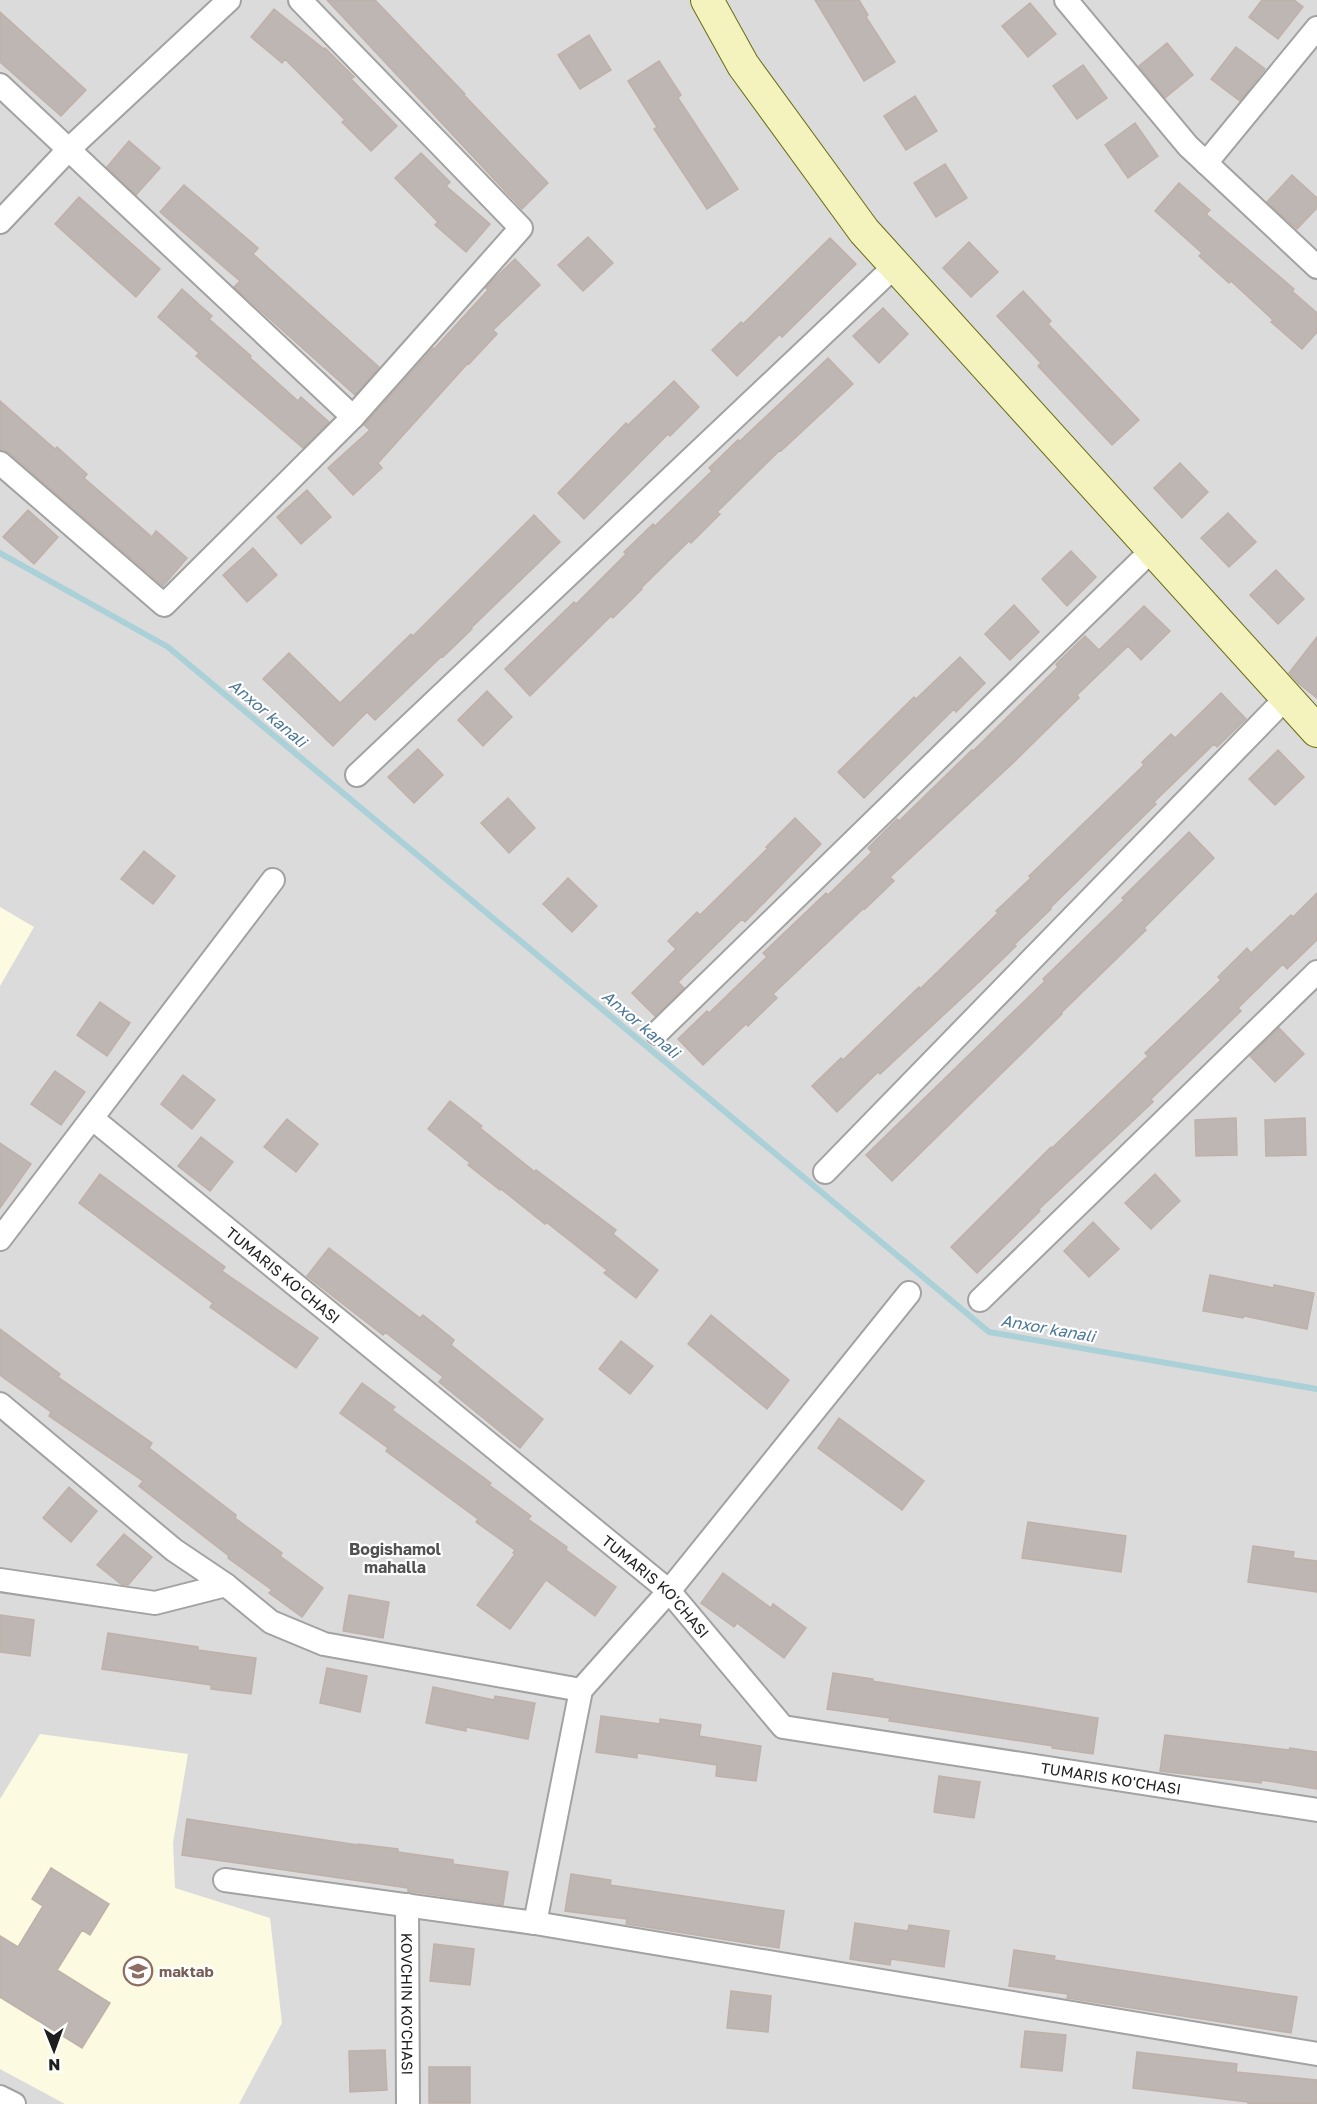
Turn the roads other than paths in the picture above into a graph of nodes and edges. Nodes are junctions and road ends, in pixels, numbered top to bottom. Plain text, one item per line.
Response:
1 (229, 0) edge
2 (300, 0) edge
3 (707, 0) edge
4 (1066, 0) edge
5 (1317, 28) edge
6 (0, 85) edge
7 (69, 149) junction
8 (1206, 163) junction
9 (0, 222) edge
10 (895, 266) junction
11 (1317, 267) edge
12 (353, 417) junction
13 (0, 463) edge
14 (1152, 550) junction
15 (1286, 698) junction
16 (1317, 731) edge
17 (357, 775) dead end
18 (273, 880) dead end
19 (1317, 972) edge
20 (657, 1033) dead end
21 (93, 1119) junction
22 (825, 1172) dead end
23 (0, 1239) edge
24 (909, 1293) dead end
25 (980, 1300) dead end
26 (0, 1404) edge
27 (0, 1580) edge
28 (226, 1585) junction
29 (669, 1592) junction
30 (581, 1690) junction
31 (1317, 1810) edge
32 (225, 1880) dead end
33 (407, 1905) junction
34 (536, 1923) junction
35 (1317, 2054) edge
36 (0, 2097) edge
37 (14, 2104) edge
38 (408, 2104) edge

1 - 7 street
2 - 12 street
3 - 10 street
4 - 8 street
5 - 8 street
6 - 7 street
7 - 9 street
7 - 12 street
8 - 11 street
10 - 14 street
10 - 17 street
12 - 13 street
14 - 15 street
14 - 20 street
15 - 16 street
15 - 22 street
18 - 21 street
19 - 25 street
21 - 23 street
21 - 29 street, TUMARIS KO'CHASI
24 - 29 street
26 - 28 street
27 - 28 street
28 - 30 street
29 - 30 street
29 - 31 street, TUMARIS KO'CHASI
30 - 34 street
32 - 33 street
33 - 34 street
33 - 38 street, KOVCHIN KO'CHASI
34 - 35 street
36 - 37 street

